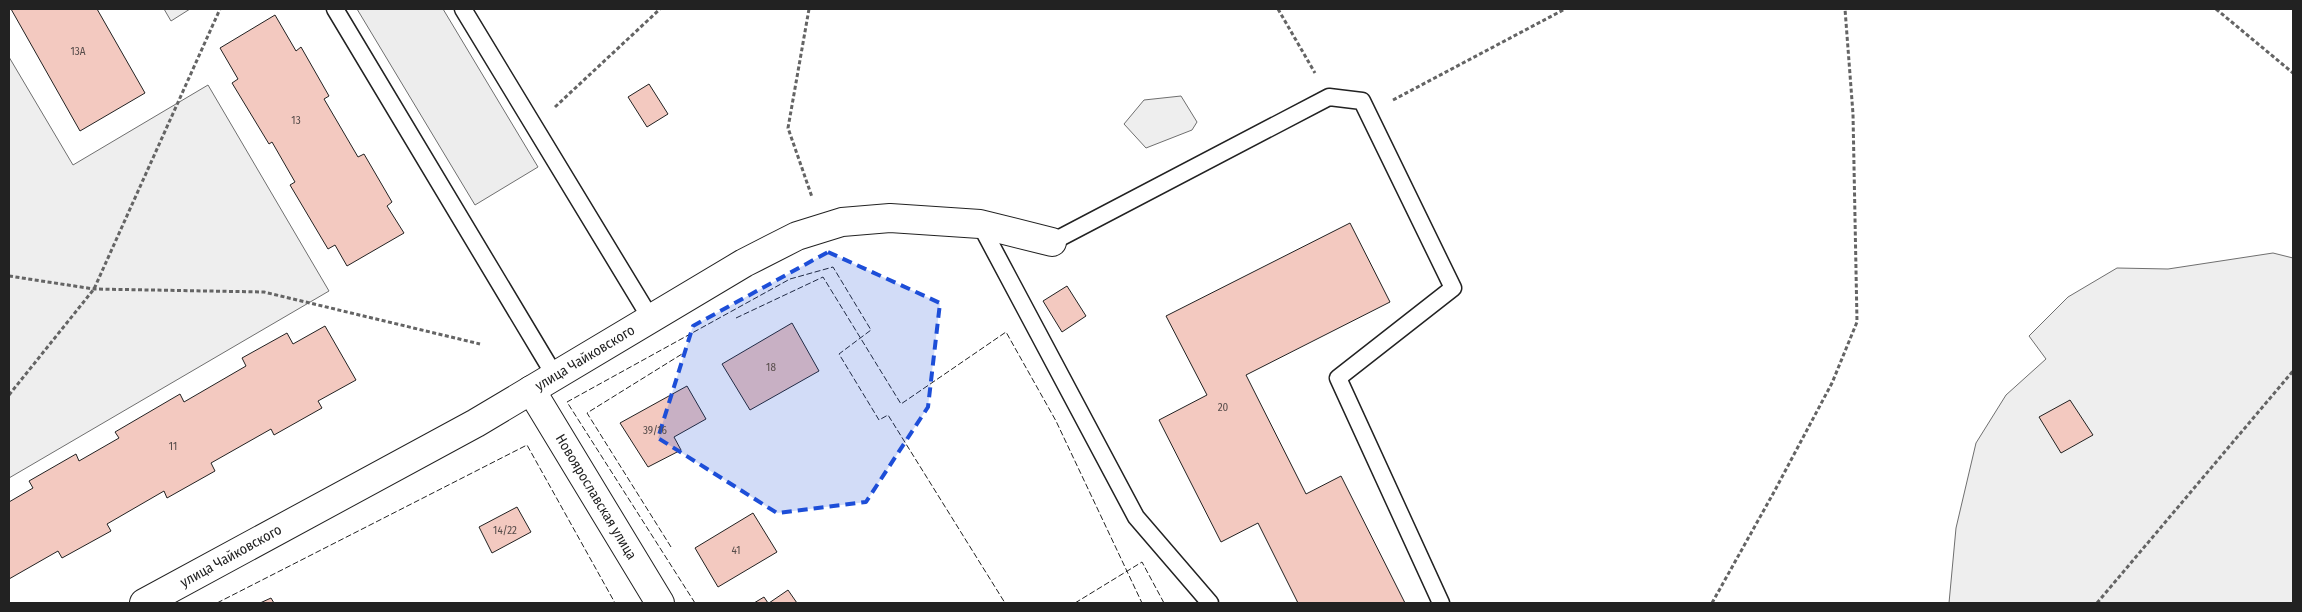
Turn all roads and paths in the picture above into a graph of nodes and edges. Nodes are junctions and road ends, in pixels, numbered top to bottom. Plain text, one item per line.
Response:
1 (220, 9) edge
2 (335, 9) edge
3 (463, 9) edge
4 (660, 9) edge
5 (808, 9) edge
6 (1278, 9) edge
7 (1565, 9) edge
8 (1845, 9) edge
9 (2216, 9) edge
10 (2293, 72) edge
11 (1329, 97) junction
12 (1368, 113) junction
13 (535, 126) junction
14 (980, 224) junction
15 (823, 228) junction
16 (1052, 242) joint
17 (9, 276) edge
18 (94, 289) junction
19 (651, 319) junction
20 (480, 344) dead end
21 (2293, 371) edge
22 (555, 376) junction
23 (531, 390) junction
24 (9, 395) edge
25 (144, 603) edge
26 (660, 603) edge
27 (1210, 603) edge
28 (1441, 603) edge
29 (1712, 603) edge
30 (2097, 603) edge

1 - 18 path
2 - 22 lane
3 - 13 lane
4 - 13 path
5 - 15 path
6 - 11 path
7 - 12 path
8 - 29 path
9 - 10 path
11 - 12 lane
11 - 16 lane
12 - 28 lane
13 - 19 lane
14 - 15 street, улица Чайковского
14 - 16 street, улица Чайковского
14 - 27 lane
15 - 19 street, улица Чайковского
17 - 18 path
18 - 20 path
18 - 24 path
19 - 22 street, улица Чайковского
21 - 30 path
22 - 23 street, улица Чайковского
23 - 25 street, улица Чайковского
23 - 26 street, Новоярославская улица

